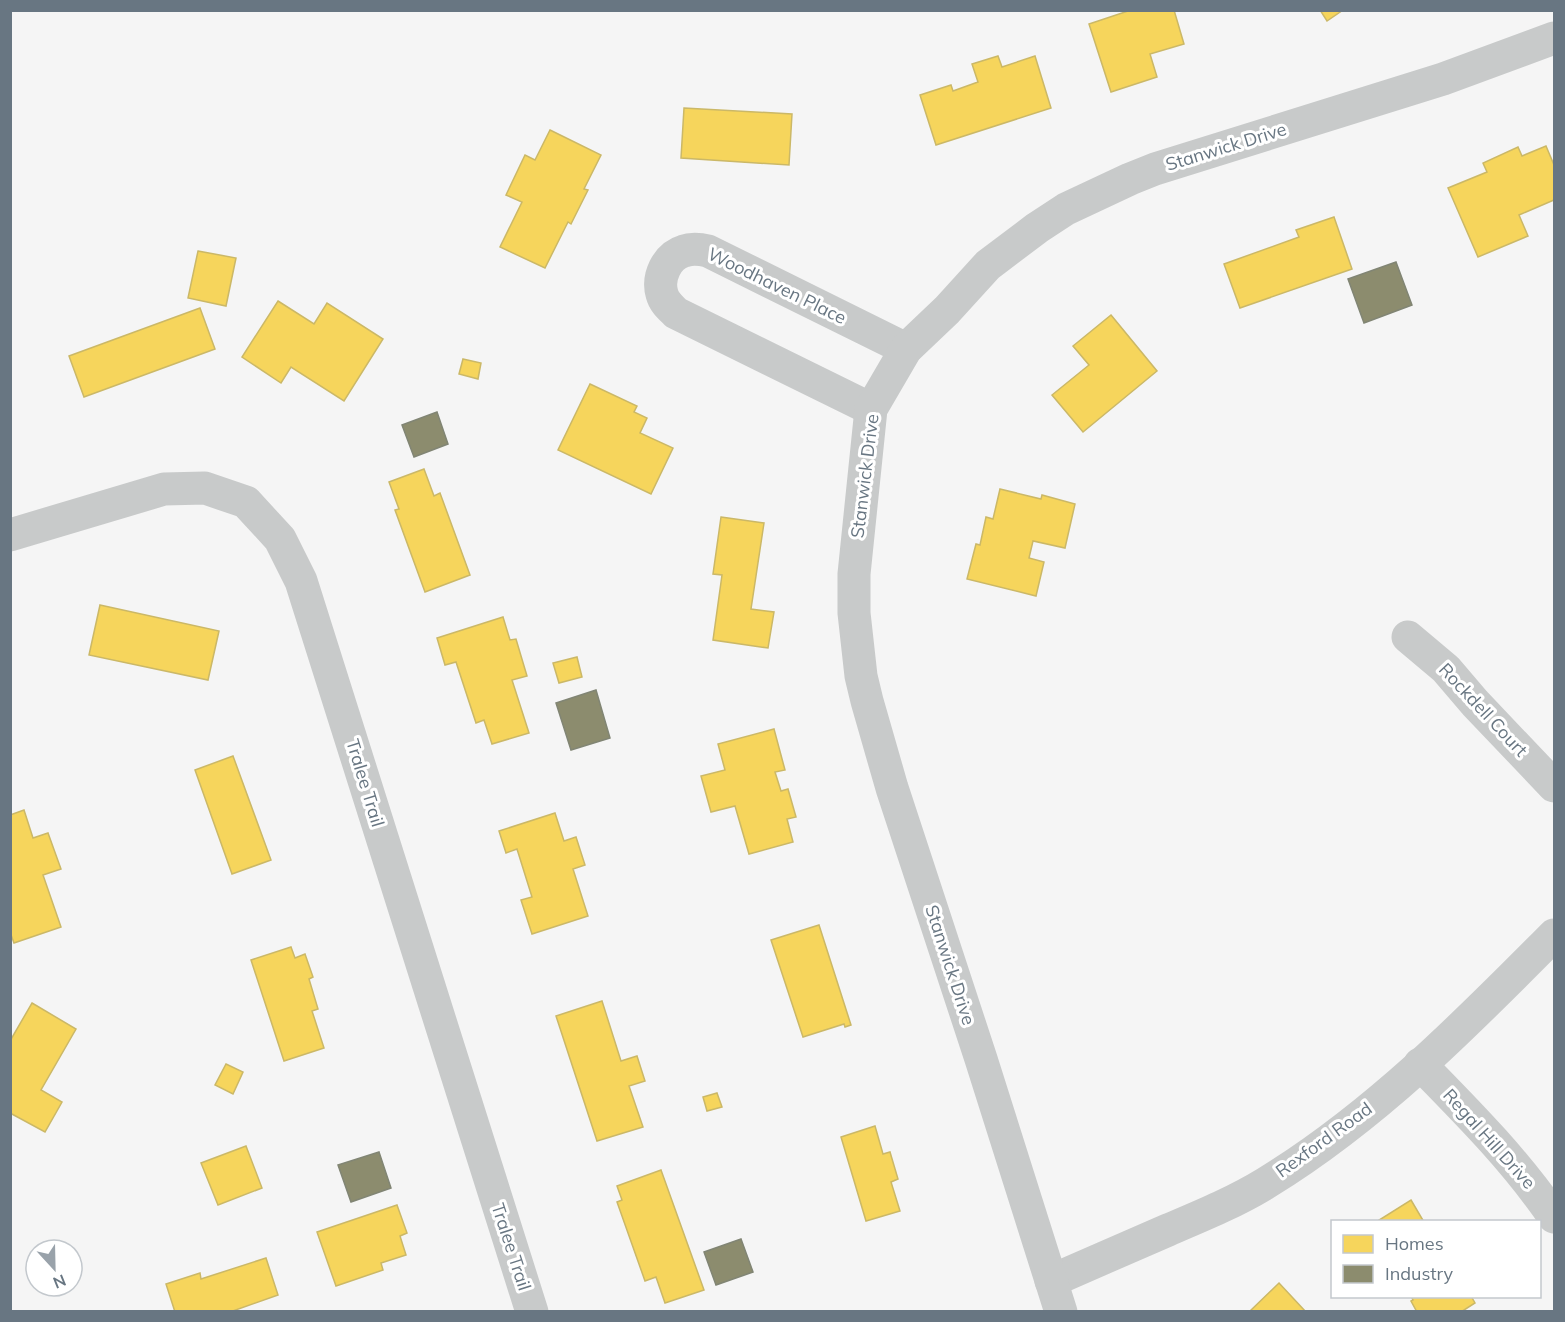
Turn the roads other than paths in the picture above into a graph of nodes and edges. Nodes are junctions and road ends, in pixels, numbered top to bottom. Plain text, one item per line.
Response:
1 (1554, 38) edge
2 (906, 349) junction
3 (871, 409) junction
4 (10, 535) edge
5 (1408, 637) dead end
6 (1554, 786) edge
7 (1554, 935) edge
8 (1420, 1064) junction
9 (1554, 1217) edge
10 (1051, 1281) junction
11 (532, 1311) edge
12 (1061, 1311) edge

1 - 2 street, Stanwick Drive
2 - 3 street, Stanwick Drive
2 - 3 street, Woodhaven Place
3 - 10 street, Stanwick Drive
4 - 11 street, Tralee Trail
5 - 6 street, Rockdell Court
7 - 8 street, Rexford Road
8 - 9 street, Regal Hill Drive
8 - 10 street, Rexford Road
10 - 12 street, Stanwick Drive

